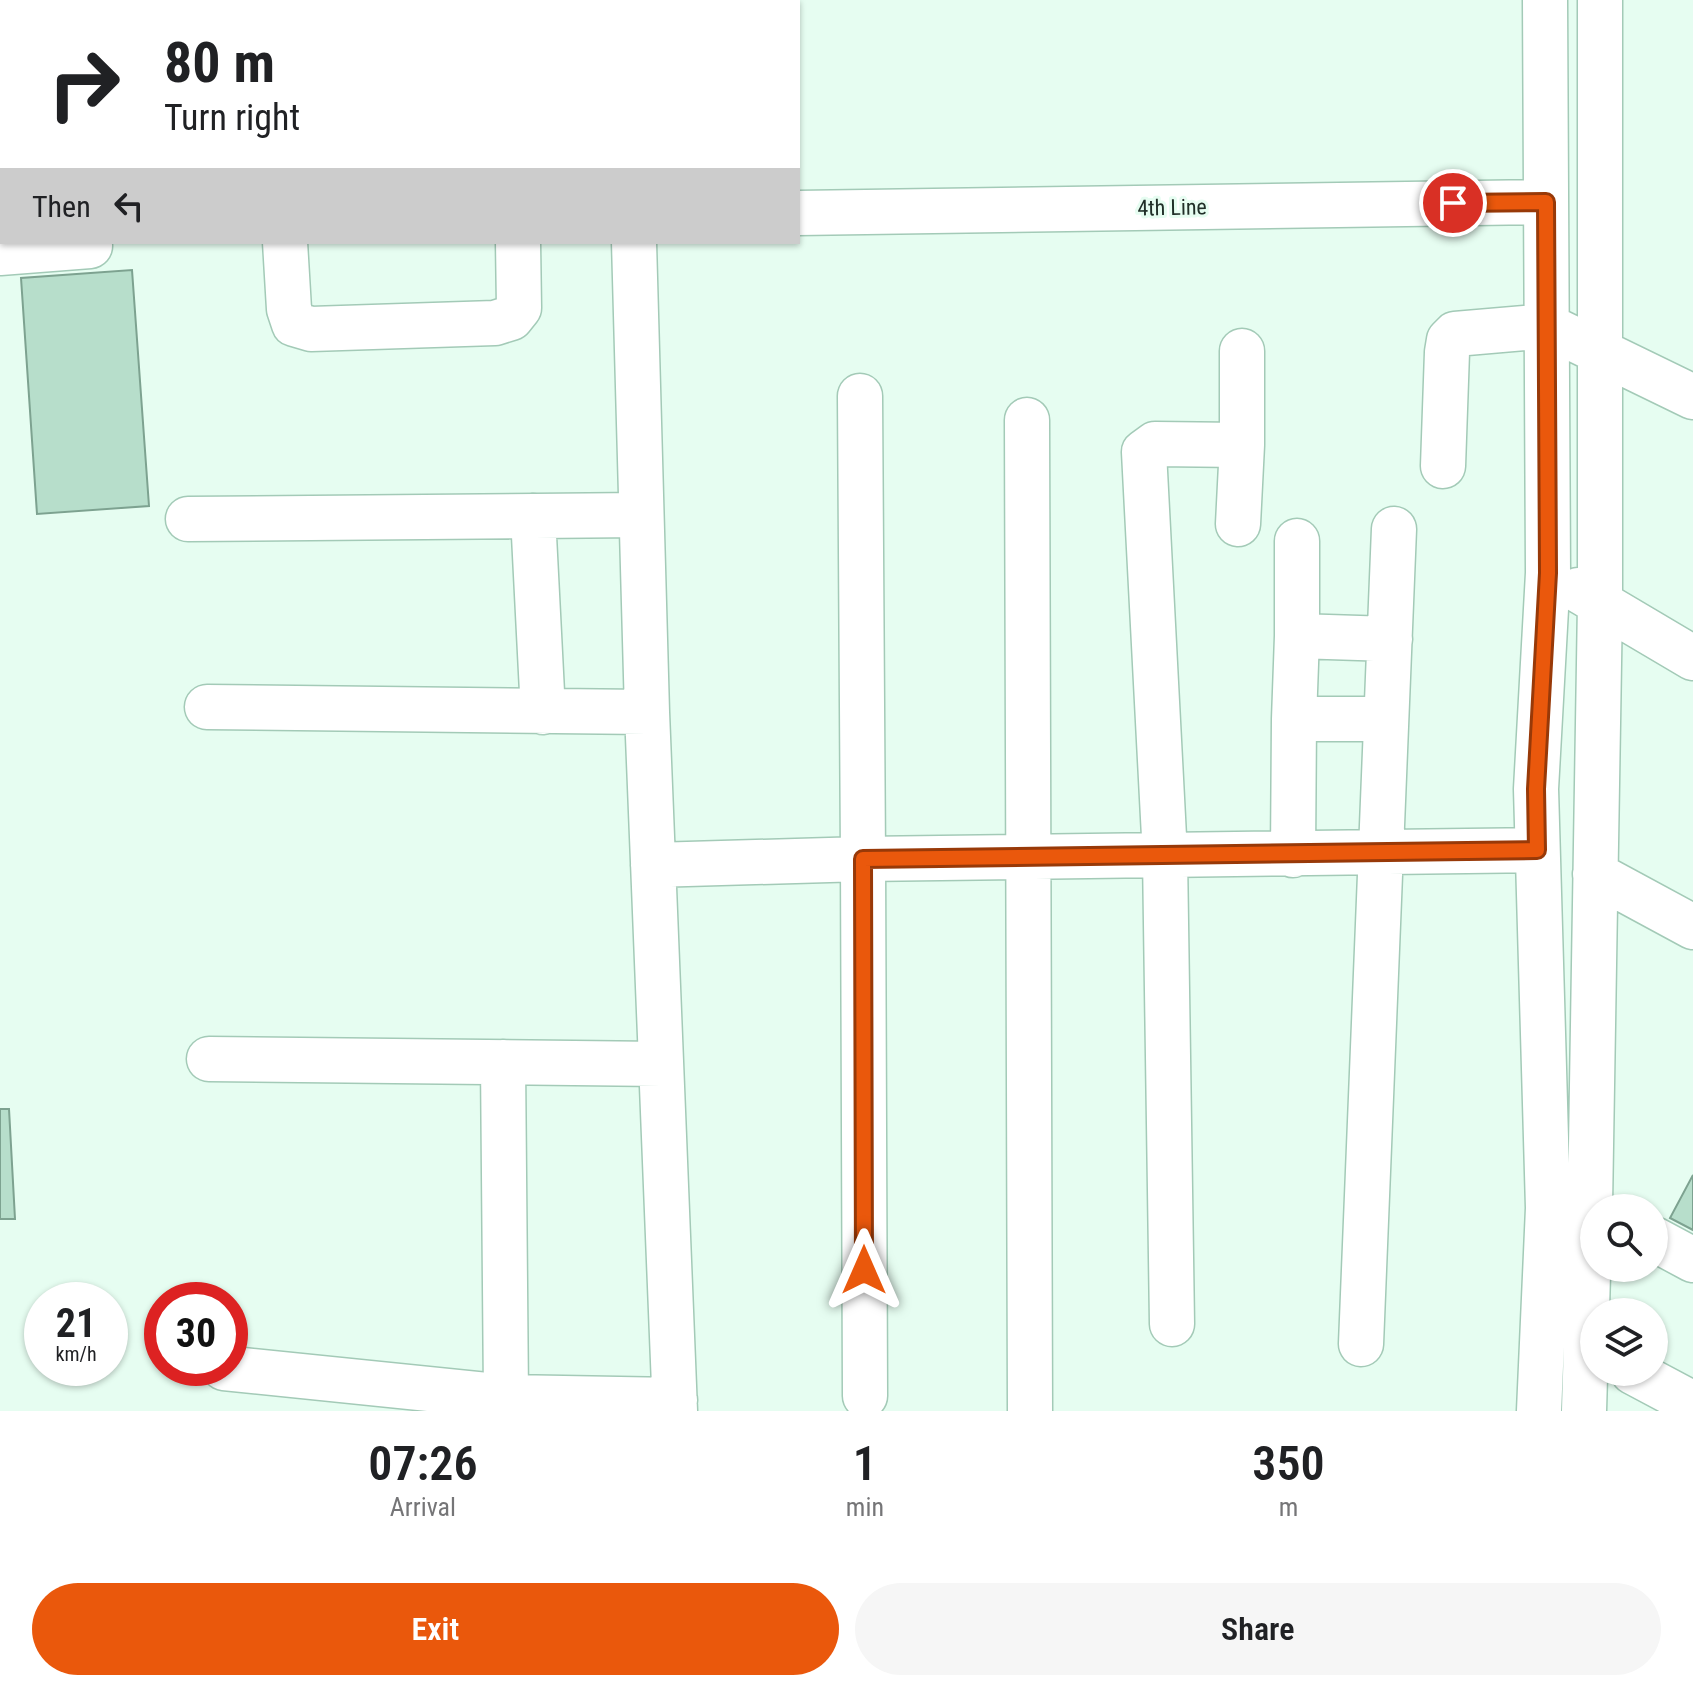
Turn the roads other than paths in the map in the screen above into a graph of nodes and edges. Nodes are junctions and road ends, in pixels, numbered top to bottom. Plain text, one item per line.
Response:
1 (1545, 0) edge
2 (1600, 0) edge
3 (1546, 202) junction
4 (800, 213) edge
5 (285, 244) edge
6 (518, 244) edge
7 (634, 244) edge
8 (90, 246) dead end
9 (0, 253) edge
10 (1547, 326) junction
11 (1242, 351) dead end
12 (1599, 351) junction
13 (860, 396) dead end
14 (1693, 397) edge
15 (1027, 420) dead end
16 (1242, 445) junction
17 (1443, 466) dead end
18 (641, 515) junction
19 (533, 516) junction
20 (188, 519) dead end
21 (1238, 524) dead end
22 (1394, 529) dead end
23 (1297, 541) dead end
24 (1548, 573) junction
25 (1600, 603) junction
26 (1297, 636) junction
27 (1390, 639) junction
28 (1693, 658) edge
29 (207, 707) dead end
30 (543, 712) junction
31 (647, 712) junction
32 (1294, 719) junction
33 (1385, 719) junction
34 (1537, 850) junction
35 (1381, 854) junction
36 (1293, 855) junction
37 (1165, 856) junction
38 (1029, 857) junction
39 (863, 859) junction
40 (653, 865) junction
41 (1595, 874) junction
42 (1693, 927) edge
43 (209, 1059) dead end
44 (503, 1062) junction
45 (661, 1064) junction
46 (1548, 1188) junction
47 (1592, 1194) edge
48 (1580, 1202) edge
49 (1668, 1247) edge
50 (1693, 1260) edge
51 (1172, 1324) dead end
52 (1361, 1344) dead end
53 (248, 1370) edge
54 (1586, 1386) edge
55 (1659, 1386) edge
56 (865, 1396) dead end
57 (506, 1397) junction
58 (1693, 1404) edge
59 (675, 1406) edge
60 (1030, 1411) edge
61 (1539, 1411) edge
62 (1584, 1411) edge

1 - 3 street
2 - 12 street
3 - 4 street, 4th Line
3 - 10 street
5 - 6 street
7 - 18 street
8 - 9 street
10 - 12 street
10 - 17 street
10 - 24 street
11 - 16 street
12 - 14 street
12 - 25 street
13 - 39 street
15 - 38 street
16 - 21 street
16 - 37 street
18 - 19 street
18 - 31 street
19 - 20 street
19 - 30 street
22 - 27 street
23 - 26 street
24 - 25 street
24 - 34 street
25 - 28 street
25 - 41 street
26 - 27 street
26 - 32 street
27 - 33 street
29 - 30 street
30 - 31 street
31 - 40 street
32 - 33 street
32 - 36 street
33 - 35 street
34 - 35 street
34 - 46 street
35 - 36 street
35 - 52 street
36 - 37 street
37 - 38 street
37 - 51 street
38 - 39 street
38 - 60 street
39 - 40 street
39 - 56 street
40 - 45 street
41 - 42 street
41 - 47 street
43 - 44 street
44 - 45 street
44 - 57 street
45 - 59 street
46 - 48 street
46 - 61 street
49 - 50 street
53 - 57 street
54 - 62 street
55 - 58 street
57 - 59 street

